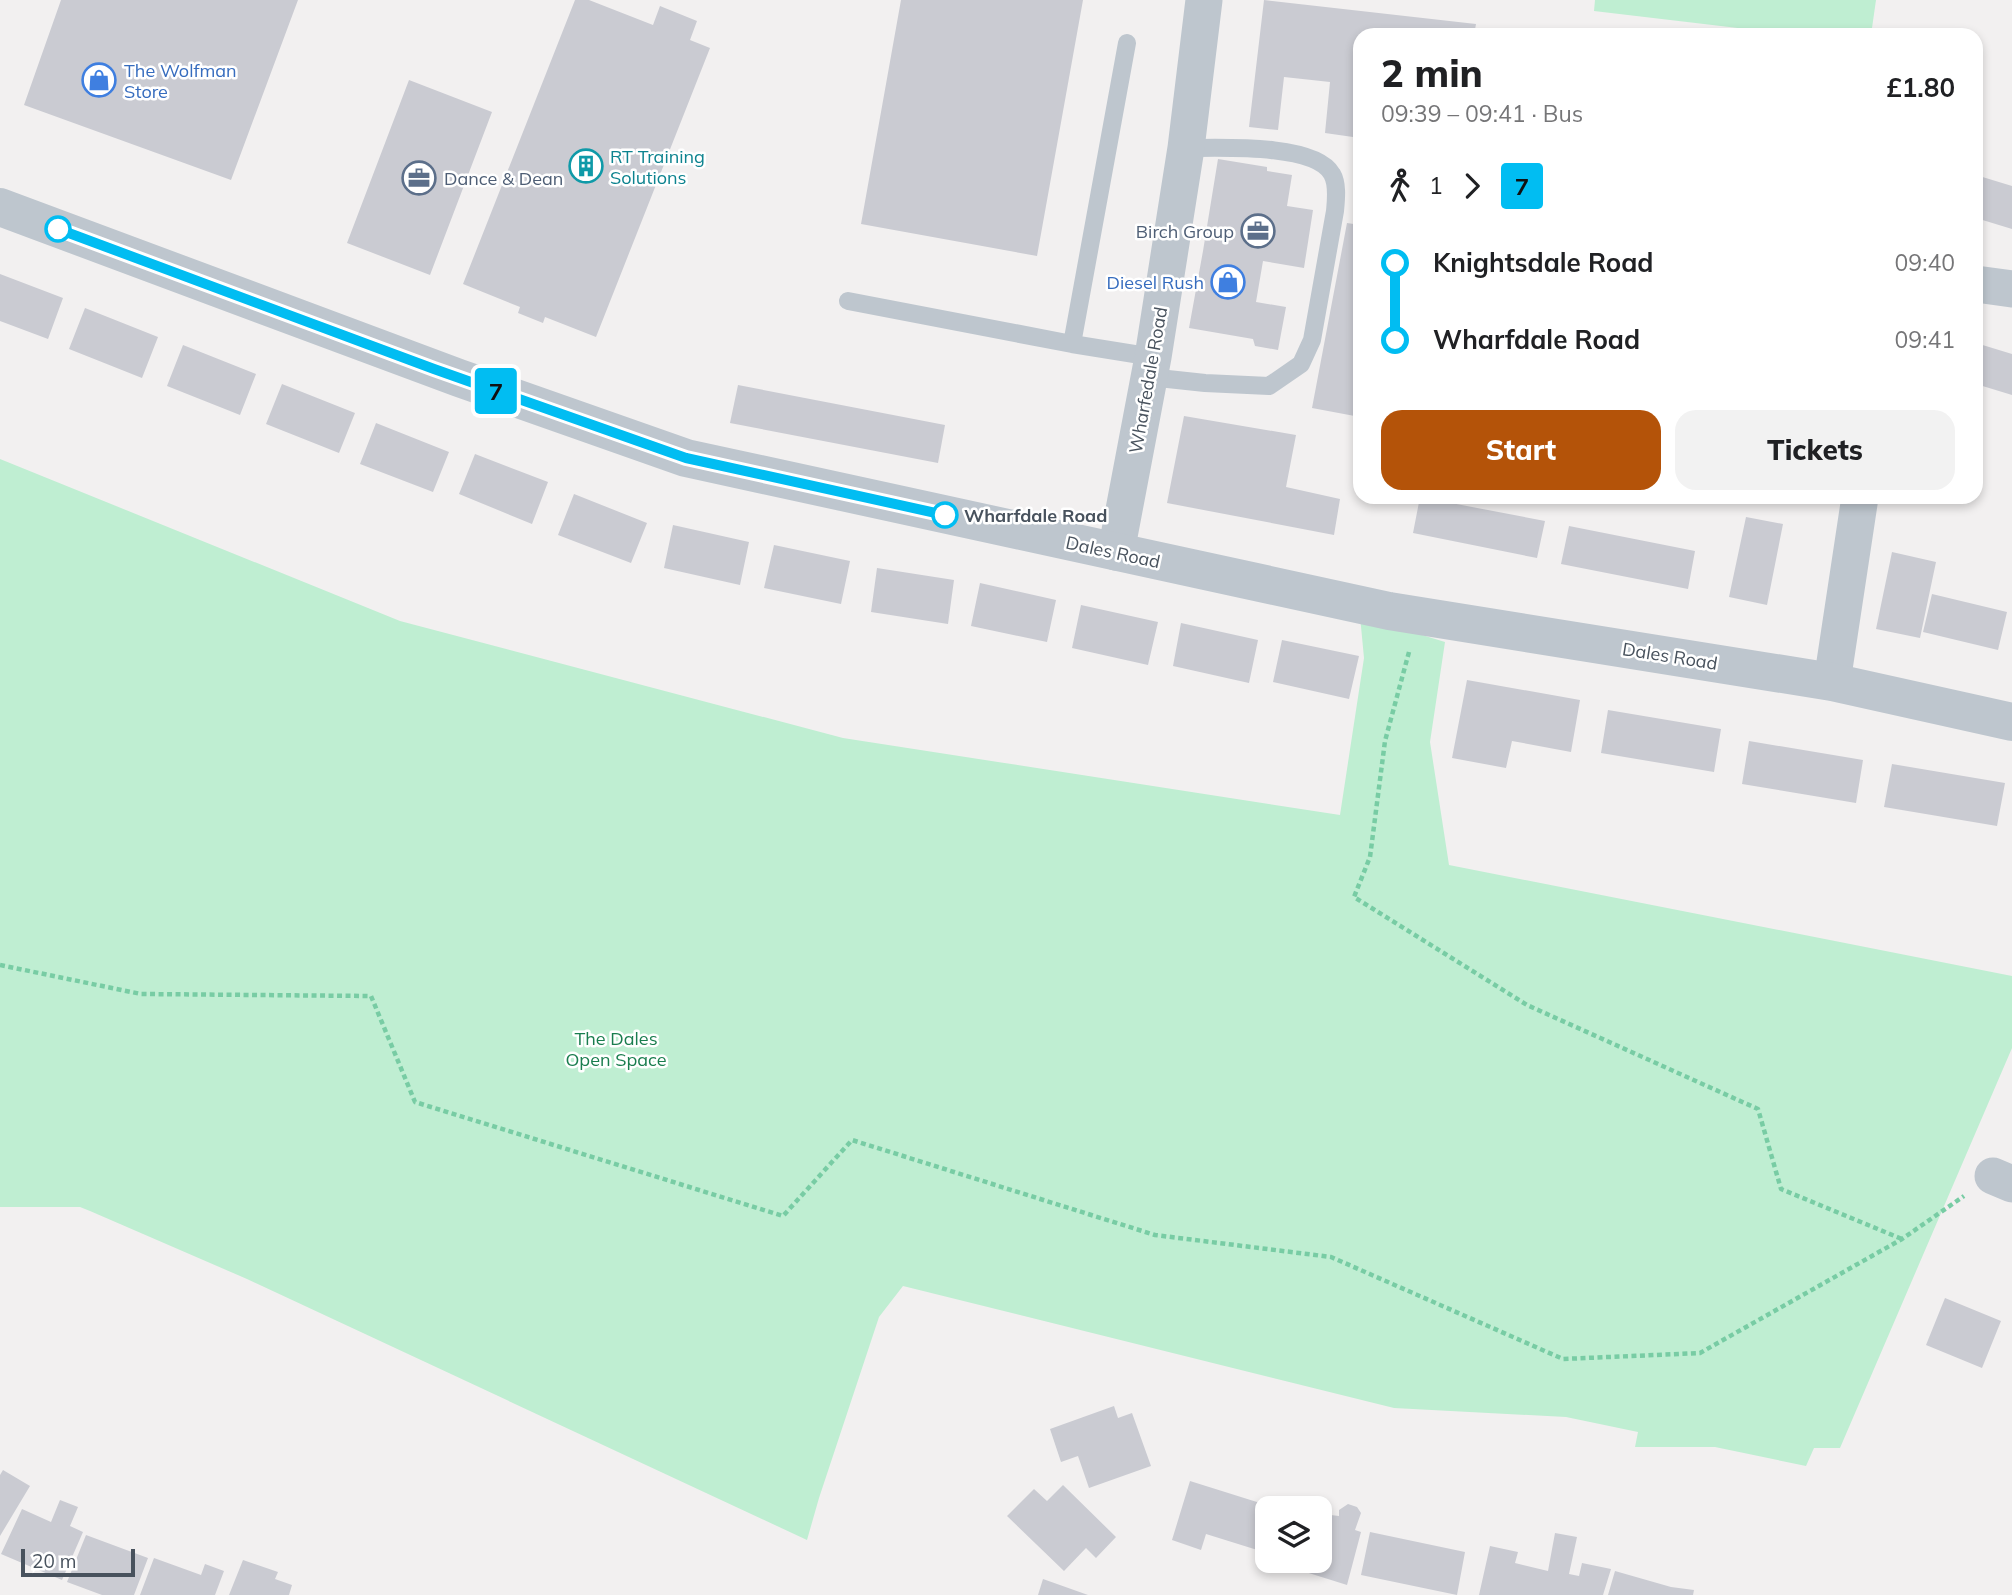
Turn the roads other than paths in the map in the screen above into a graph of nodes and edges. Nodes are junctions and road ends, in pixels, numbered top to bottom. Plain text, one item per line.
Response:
1 (1204, 0) edge
2 (1127, 43) dead end
3 (1186, 148) junction
4 (0, 207) edge
5 (1983, 285) edge
6 (2012, 289) edge
7 (848, 301) dead end
8 (1072, 344) junction
9 (1151, 367) junction
10 (1859, 504) edge
11 (1116, 552) junction
12 (1832, 682) junction
13 (2012, 722) edge

1 - 3 street, Wharfedale Road
2 - 8 lane
3 - 9 street, Wharfedale Road
3 - 9 lane
4 - 11 street, Dales Road
5 - 6 street
7 - 8 lane
8 - 9 lane
9 - 11 street, Wharfedale Road
10 - 12 street
11 - 12 street, Dales Road
12 - 13 street, Dales Road

